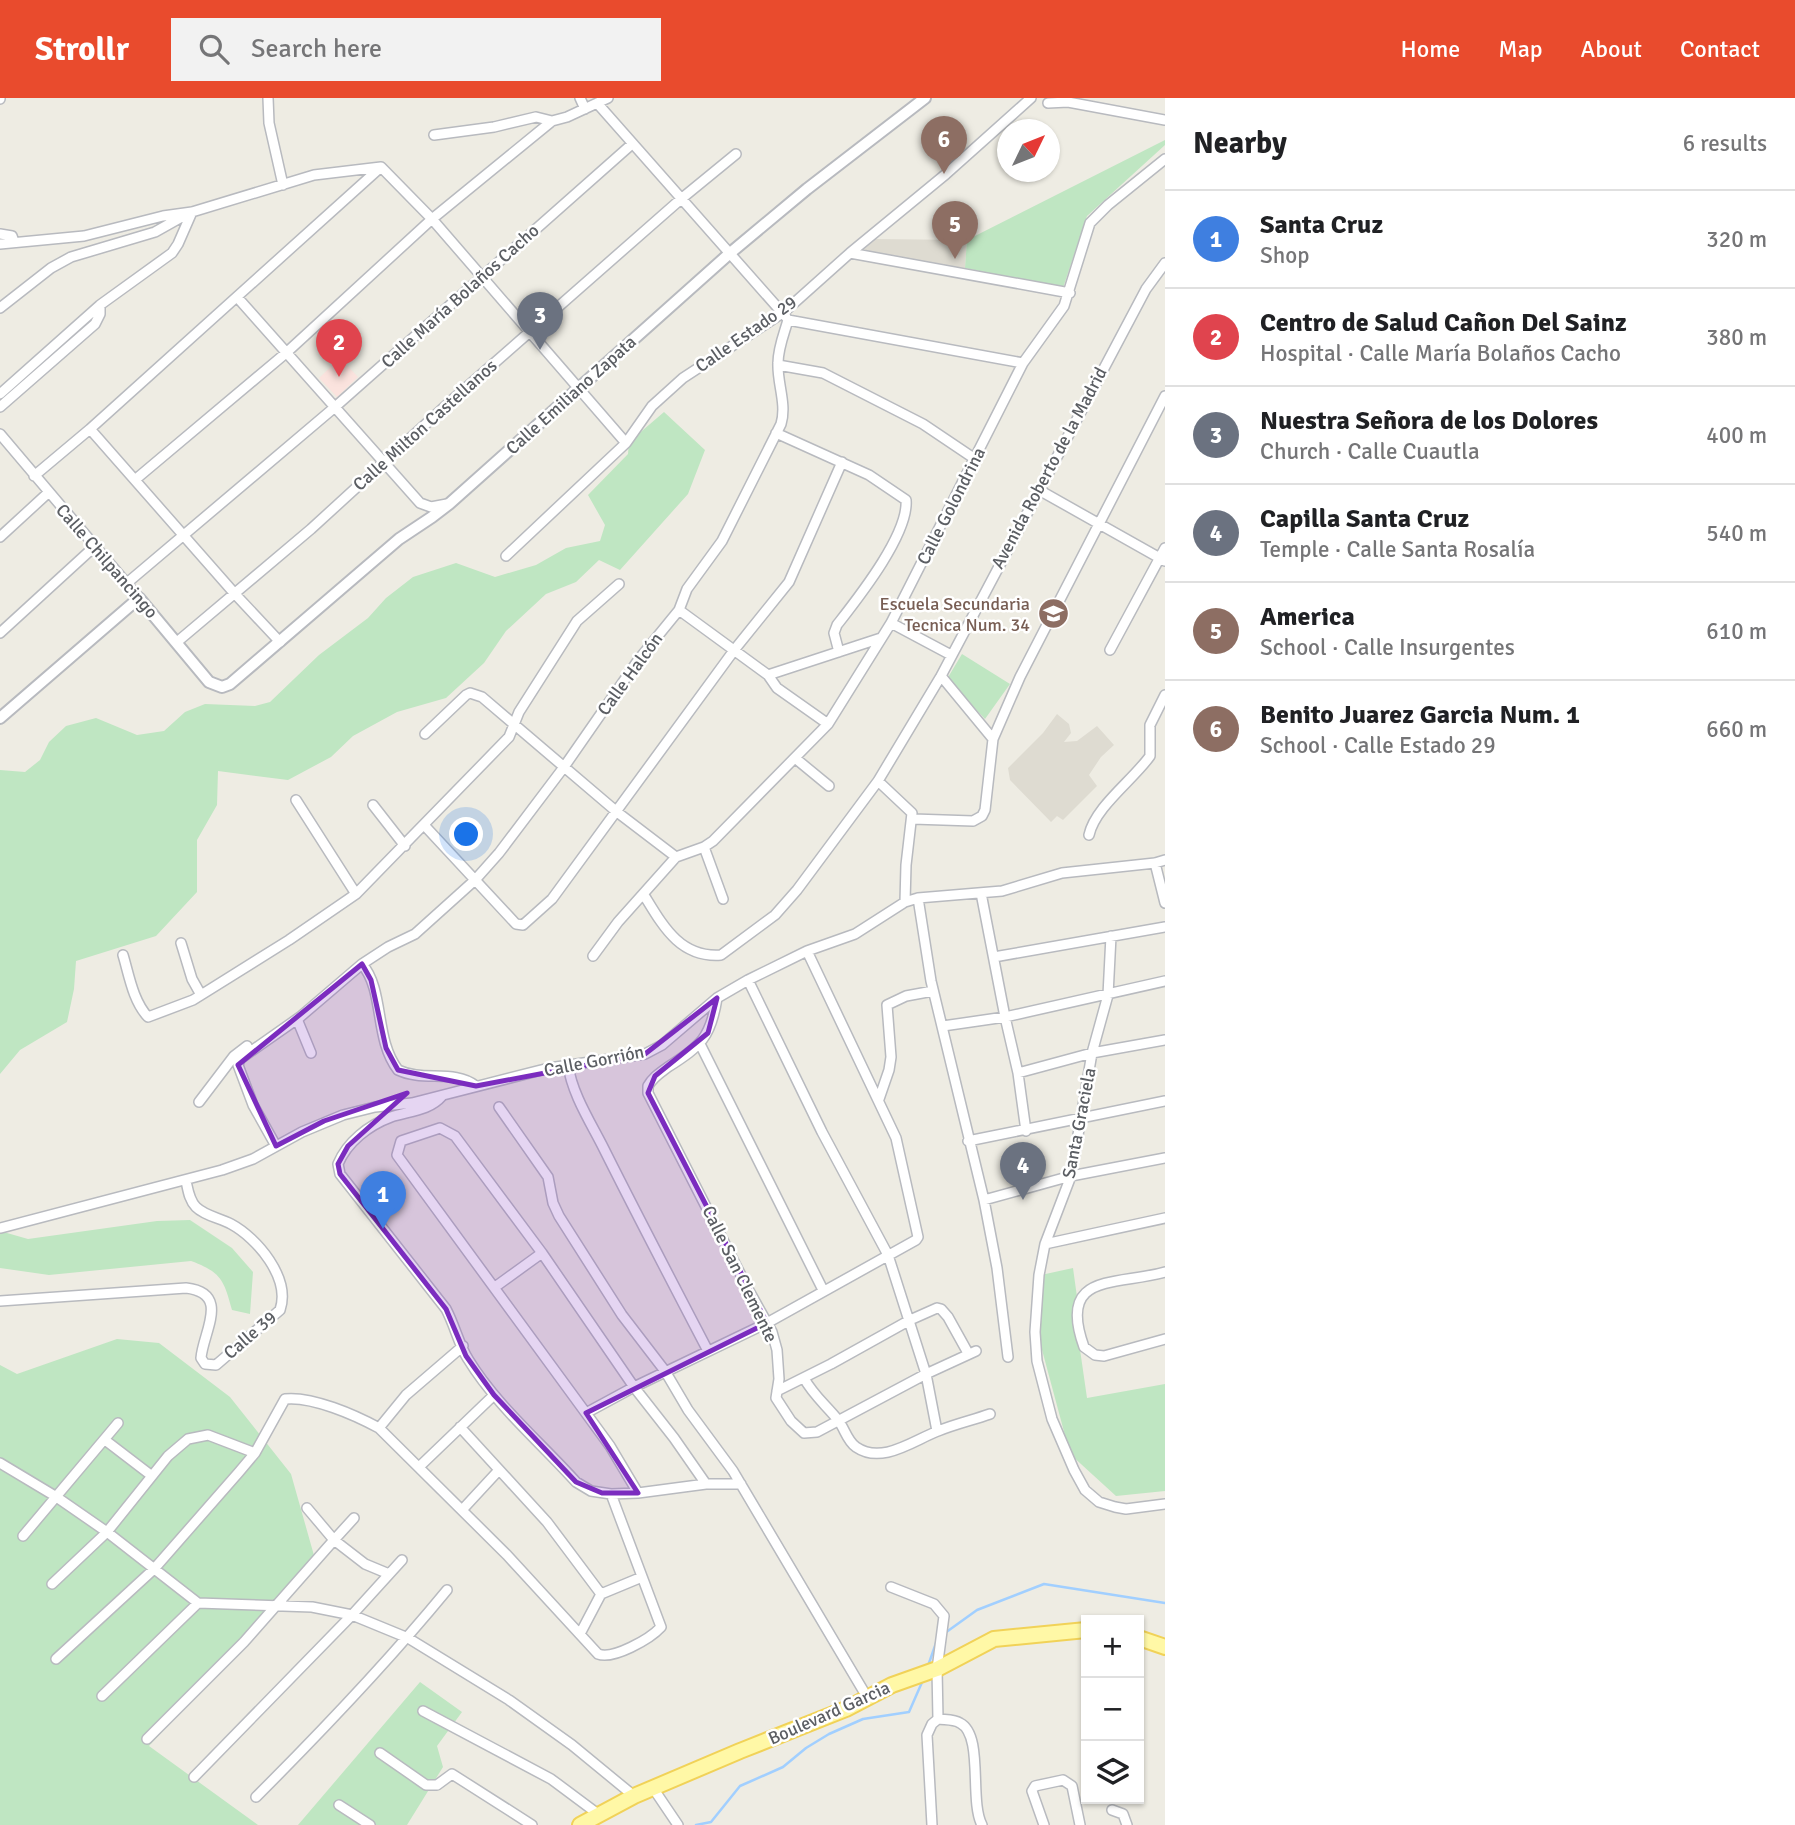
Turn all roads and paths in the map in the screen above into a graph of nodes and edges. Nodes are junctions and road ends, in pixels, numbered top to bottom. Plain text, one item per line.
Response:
1 (268, 98) edge
2 (580, 98) edge
3 (608, 98) edge
4 (925, 98) edge
5 (1031, 98) edge
6 (597, 103) junction
7 (1048, 103) dead end
8 (585, 109) junction
9 (1165, 120) edge
10 (552, 121) junction
11 (434, 135) dead end
12 (632, 144) junction
13 (736, 154) dead end
14 (1165, 159) edge
15 (381, 167) junction
16 (283, 185) junction
17 (681, 198) junction
18 (192, 212) junction
19 (432, 219) junction
20 (0, 234) edge
21 (14, 242) junction
22 (0, 244) edge
23 (850, 253) junction
24 (729, 254) junction
25 (1165, 263) edge
26 (482, 278) junction
27 (1070, 293) junction
28 (237, 297) junction
29 (100, 305) junction
30 (0, 308) edge
31 (786, 316) junction
32 (530, 331) junction
33 (286, 353) junction
34 (1023, 363) junction
35 (778, 365) junction
36 (579, 387) junction
37 (0, 394) edge
38 (1165, 396) edge
39 (0, 407) edge
40 (335, 407) junction
41 (90, 429) junction
42 (776, 433) junction
43 (1, 438) edge
44 (626, 443) junction
45 (975, 459) junction
46 (382, 462) junction
47 (842, 462) junction
48 (34, 476) junction
49 (136, 479) junction
50 (1039, 490) junction
51 (48, 492) junction
52 (449, 504) junction
53 (1099, 525) junction
54 (184, 534) junction
55 (0, 537) edge
56 (94, 547) junction
57 (1165, 548) edge
58 (506, 556) dead end
59 (1162, 559) edge
60 (127, 583) junction
61 (619, 584) dead end
62 (235, 594) junction
63 (139, 598) junction
64 (679, 610) junction
65 (891, 623) junction
66 (0, 633) edge
67 (881, 638) junction
68 (177, 642) junction
69 (281, 642) junction
70 (735, 649) junction
71 (1110, 650) dead end
72 (839, 652) junction
73 (951, 655) junction
74 (768, 675) junction
75 (941, 676) junction
76 (215, 685) joint
77 (1165, 695) edge
78 (0, 718) edge
79 (828, 724) junction
80 (515, 725) junction
81 (425, 734) dead end
82 (993, 739) junction
83 (795, 758) junction
84 (564, 767) junction
85 (878, 781) junction
86 (829, 786) dead end
87 (296, 800) dead end
88 (373, 805) dead end
89 (617, 812) junction
90 (913, 818) junction
91 (424, 825) junction
92 (1089, 835) dead end
93 (405, 846) junction
94 (704, 847) junction
95 (676, 857) junction
96 (1160, 861) edge
97 (475, 880) junction
98 (981, 893) junction
99 (356, 894) junction
100 (644, 895) junction
101 (723, 898) dead end
102 (918, 898) junction
103 (1165, 900) edge
104 (905, 902) junction
105 (1165, 927) edge
106 (1111, 936) junction
107 (181, 943) dead end
108 (807, 951) junction
109 (123, 955) dead end
110 (593, 956) dead end
111 (994, 957) junction
112 (362, 964) junction
113 (748, 980) junction
114 (1165, 981) edge
115 (933, 991) junction
116 (201, 995) junction
117 (1108, 995) junction
118 (717, 998) junction
119 (1005, 1017) junction
120 (297, 1018) junction
121 (943, 1026) junction
122 (1165, 1040) edge
123 (259, 1044) junction
124 (700, 1044) junction
125 (311, 1053) dead end
126 (1092, 1053) junction
127 (568, 1065) junction
128 (1018, 1073) junction
129 (476, 1086) junction
130 (443, 1095) junction
131 (879, 1099) junction
132 (1165, 1101) edge
133 (199, 1102) dead end
134 (499, 1107) dead end
135 (1080, 1118) junction
136 (1026, 1130) junction
137 (968, 1141) junction
138 (276, 1146) junction
139 (1165, 1158) edge
140 (1071, 1176) junction
141 (186, 1181) junction
142 (984, 1200) junction
143 (1165, 1218) edge
144 (1, 1228) edge
145 (1045, 1244) junction
146 (542, 1253) junction
147 (888, 1255) junction
148 (1165, 1272) edge
149 (495, 1287) junction
150 (822, 1290) junction
151 (0, 1301) edge
152 (910, 1320) junction
153 (767, 1322) junction
154 (1165, 1339) edge
155 (463, 1346) junction
156 (708, 1351) junction
157 (1008, 1357) dead end
158 (665, 1371) junction
159 (926, 1374) junction
160 (804, 1378) junction
161 (634, 1387) junction
162 (777, 1391) junction
163 (494, 1395) junction
164 (586, 1413) junction
165 (990, 1414) dead end
166 (839, 1421) junction
167 (118, 1423) dead end
168 (460, 1427) junction
169 (379, 1428) junction
170 (937, 1431) junction
171 (105, 1440) junction
172 (255, 1453) junction
173 (0, 1463) edge
174 (420, 1466) junction
175 (499, 1470) junction
176 (152, 1476) junction
177 (706, 1484) junction
178 (741, 1484) junction
179 (638, 1493) junction
180 (611, 1494) junction
181 (55, 1496) junction
182 (1165, 1504) edge
183 (307, 1508) dead end
184 (462, 1510) junction
185 (354, 1518) dead end
186 (107, 1532) junction
187 (23, 1536) dead end
188 (334, 1540) junction
189 (402, 1560) dead end
190 (154, 1569) junction
191 (389, 1574) junction
192 (642, 1577) junction
193 (52, 1584) dead end
194 (891, 1587) dead end
195 (447, 1590) dead end
196 (601, 1594) junction
197 (198, 1603) junction
198 (274, 1606) junction
199 (352, 1615) junction
200 (1081, 1630) edge
201 (580, 1632) junction
202 (408, 1638) junction
203 (1144, 1640) edge
204 (1165, 1647) edge
205 (56, 1659) dead end
206 (937, 1669) junction
207 (102, 1696) dead end
208 (867, 1697) junction
209 (423, 1711) dead end
210 (938, 1719) junction
211 (147, 1738) dead end
212 (380, 1753) dead end
213 (194, 1777) dead end
214 (653, 1788) junction
215 (634, 1796) junction
216 (257, 1797) dead end
217 (340, 1805) dead end
218 (1112, 1810) dead end
219 (598, 1814) junction
220 (370, 1825) edge
221 (532, 1825) edge
222 (580, 1825) edge
223 (678, 1825) edge
224 (932, 1825) edge
225 (982, 1825) edge
226 (1044, 1825) edge
227 (1080, 1825) edge
228 (1127, 1825) edge

1 - 16 street
2 - 8 street
3 - 6 street
4 - 24 street, Calle Emiliano Zapata
5 - 23 street, Calle Estado 29
6 - 8 street
6 - 12 street
7 - 9 street
8 - 10 street
10 - 11 street
10 - 19 street
12 - 17 street
12 - 26 street, Calle María Bolaños Cacho
13 - 17 street, Calle Milton Castellanos
14 - 27 street, Calle Golondrina
15 - 16 street
15 - 19 street
15 - 28 street
16 - 18 street
17 - 24 street
17 - 32 street, Calle Milton Castellanos
18 - 21 street
18 - 29 street
18 - 30 street
19 - 26 street
19 - 33 street
20 - 21 street
21 - 22 street
23 - 27 street
23 - 31 street, Calle Estado 29
24 - 31 street
24 - 36 street, Calle Emiliano Zapata
25 - 50 street, Avenida Roberto de la Madrid
26 - 32 street
26 - 40 street, Calle María Bolaños Cacho
27 - 34 street, Calle Golondrina
28 - 33 street
28 - 41 street
29 - 37 street
29 - 39 street
31 - 34 street
31 - 35 street, Calle Halcón
31 - 44 street, Calle Estado 29
32 - 36 street
32 - 46 street, Calle Milton Castellanos
33 - 40 street
33 - 49 street
34 - 45 street, Calle Golondrina
35 - 42 street, Calle Halcón
35 - 45 street
36 - 44 street
36 - 52 street, Calle Emiliano Zapata
38 - 53 street
40 - 46 street
40 - 54 street, Calle María Bolaños Cacho
41 - 48 street
41 - 49 street
42 - 47 street
42 - 64 street, Calle Halcón
43 - 48 street, Calle Chilpancingo
44 - 58 street, Calle Estado 29
45 - 65 street, Calle Golondrina
46 - 52 street
46 - 62 street, Calle Milton Castellanos
47 - 70 street
47 - 72 street
48 - 51 street, Calle Chilpancingo
49 - 54 street
50 - 53 street
50 - 73 street, Avenida Roberto de la Madrid
51 - 55 street
51 - 56 street, Calle Chilpancingo
52 - 69 street, Calle Emiliano Zapata
53 - 59 street
53 - 82 street
54 - 60 street, Calle María Bolaños Cacho
54 - 62 street
56 - 60 street, Calle Chilpancingo
56 - 66 street
57 - 59 street
59 - 71 street
60 - 63 street, Calle Chilpancingo
61 - 80 street
62 - 68 street, Calle Milton Castellanos
62 - 69 street
63 - 68 street, Calle Chilpancingo
63 - 78 street
64 - 70 street
64 - 84 street, Calle Halcón
65 - 67 street, Calle Golondrina
65 - 73 street
67 - 72 street
67 - 79 street, Calle Golondrina
68 - 76 street, Calle Chilpancingo
69 - 76 street, Calle Emiliano Zapata
70 - 74 street
70 - 89 street
72 - 74 street
73 - 75 street, Avenida Roberto de la Madrid
74 - 79 street
75 - 82 street
75 - 85 street, Avenida Roberto de la Madrid
77 - 92 street
79 - 83 street, Calle Golondrina
80 - 81 street
80 - 84 street
80 - 91 street
82 - 90 street
83 - 86 street
83 - 94 street, Calle Golondrina
84 - 89 street
84 - 97 street, Calle Halcón
85 - 90 street
85 - 100 street, Avenida Roberto de la Madrid
87 - 99 street
88 - 93 street
89 - 95 street
89 - 97 street
90 - 104 street
91 - 93 street
91 - 97 street
93 - 99 street
94 - 95 street, Calle Golondrina
94 - 101 street
95 - 100 street
96 - 98 street, Calle Gorrión
96 - 103 street
97 - 112 street, Calle Halcón
98 - 102 street, Calle Gorrión
98 - 111 street
99 - 116 street
100 - 110 street
102 - 104 street, Calle Gorrión
102 - 115 street
104 - 108 street, Calle Gorrión
105 - 106 street
106 - 111 street
106 - 117 street, Santa Graciela
107 - 116 street
108 - 113 street, Calle Gorrión
108 - 131 street
109 - 116 street
111 - 119 street
112 - 120 street, Calle Halcón
112 - 129 street
113 - 118 street, Calle Gorrión
113 - 147 street
114 - 117 street
115 - 121 street
115 - 131 street
117 - 119 street
117 - 126 street, Santa Graciela
118 - 124 street, Calle San Clemente
118 - 127 street, Calle Gorrión
119 - 121 street
119 - 128 street
120 - 123 street, Calle Halcón
120 - 125 street
121 - 137 street
122 - 126 street
123 - 133 street
123 - 138 street, Calle Halcón
124 - 150 street
124 - 153 street, Calle San Clemente
126 - 128 street
126 - 135 street, Santa Graciela
127 - 129 street, Calle Gorrión
127 - 156 street
128 - 136 street
129 - 130 street, Calle Gorrión
130 - 138 street, Calle Gorrión
130 - 155 street
131 - 147 street
132 - 135 street
134 - 158 street
135 - 136 street
135 - 140 street, Santa Graciela
136 - 137 street
137 - 142 street
138 - 141 street, Calle Gorrión
139 - 140 street
140 - 142 street
140 - 145 street, Santa Graciela
141 - 144 street, Calle Gorrión
141 - 151 street, Calle 39
142 - 157 street
143 - 145 street
145 - 182 street, Santa Graciela
146 - 149 street
146 - 149 street
146 - 161 street
147 - 150 street
147 - 152 street
148 - 154 street
149 - 164 street
150 - 153 street
152 - 159 street
152 - 159 street, Calle San Clemente
152 - 160 street
153 - 156 street
153 - 162 street, Calle San Clemente
155 - 163 street
155 - 169 street
156 - 158 street
158 - 161 street
158 - 178 street
159 - 166 street, Calle San Clemente
159 - 170 street
160 - 162 street
160 - 166 street
161 - 164 street
161 - 177 street
162 - 166 street, Calle San Clemente
163 - 168 street
163 - 180 street
164 - 179 street
165 - 170 street
166 - 170 street
167 - 171 street
168 - 174 street
168 - 175 street
169 - 172 street
169 - 174 street
171 - 176 street
171 - 181 street
172 - 176 street
172 - 190 street
173 - 181 street
174 - 184 street
175 - 184 street
175 - 196 street
176 - 186 street
177 - 178 street
177 - 179 street
178 - 208 street
179 - 180 street
180 - 192 street
181 - 186 street
181 - 187 street
183 - 188 street
184 - 201 street
185 - 188 street
186 - 190 street
186 - 193 street
188 - 191 street
188 - 198 street
189 - 191 street
190 - 197 street
190 - 205 street
191 - 199 street
192 - 196 street
192 - 201 street
194 - 206 street
195 - 202 street
196 - 201 street
197 - 198 street
197 - 207 street
198 - 199 street
198 - 211 street
199 - 202 street
199 - 213 street
200 - 206 main road, Boulevard Garcia
202 - 215 street
202 - 216 street
203 - 204 main road
206 - 208 main road, Boulevard Garcia
206 - 210 street
208 - 214 main road, Boulevard Garcia
209 - 219 street
210 - 224 street
210 - 225 street
212 - 221 street
214 - 215 main road, Boulevard Garcia
214 - 223 street
215 - 219 main road, Boulevard Garcia
217 - 220 street
218 - 228 street
219 - 222 main road, Boulevard Garcia
226 - 227 street

